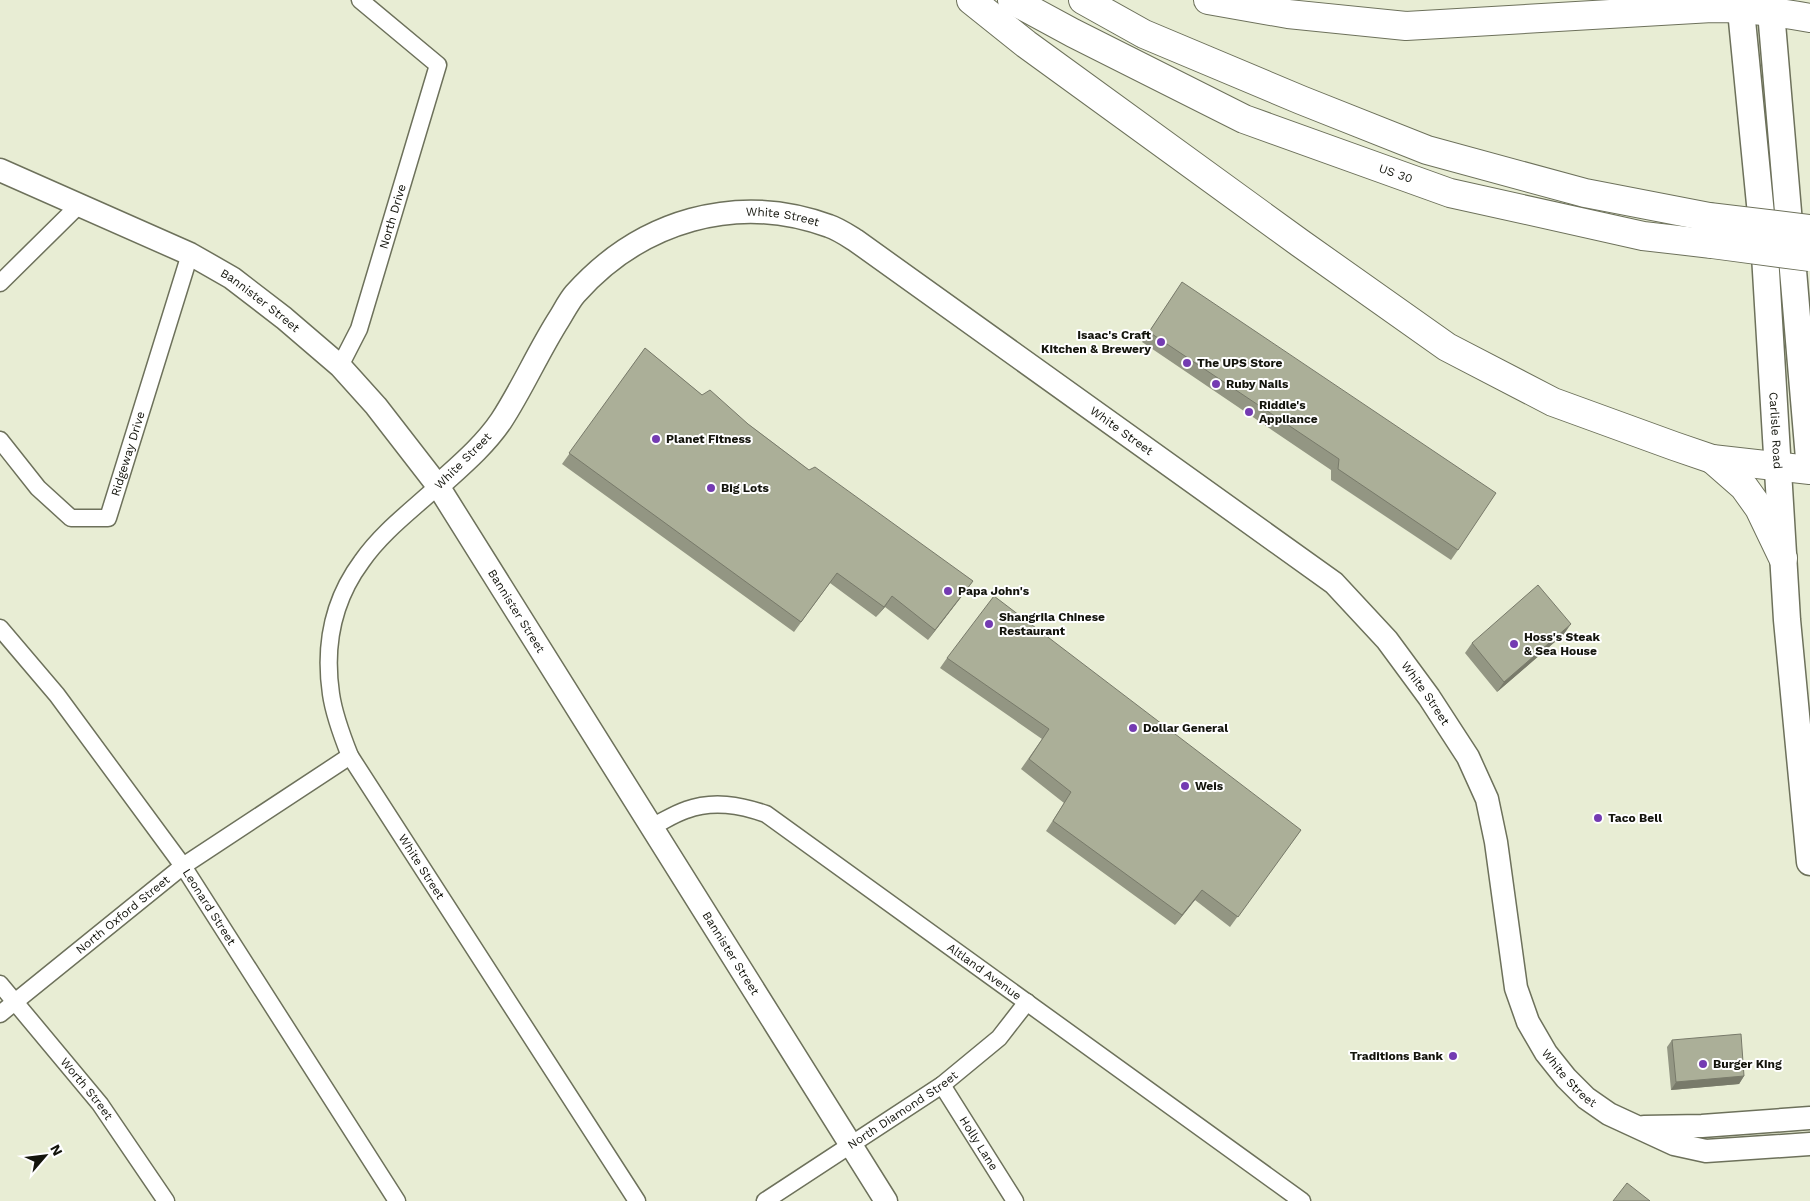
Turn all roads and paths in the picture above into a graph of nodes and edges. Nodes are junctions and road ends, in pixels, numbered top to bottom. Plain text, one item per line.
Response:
1 (360, 0) edge
2 (971, 0) edge
3 (1012, 0) edge
4 (1083, 0) edge
5 (1208, 0) edge
6 (1740, 4) edge
7 (1771, 5) edge
8 (1655, 6) edge
9 (1810, 18) edge
10 (0, 170) edge
11 (80, 204) junction
12 (1810, 229) edge
13 (190, 254) junction
14 (1810, 257) edge
15 (0, 283) edge
16 (340, 366) junction
17 (0, 440) edge
18 (1712, 459) junction
19 (1778, 466) junction
20 (1810, 470) edge
21 (438, 486) junction
22 (1783, 558) junction
23 (1787, 620) junction
24 (0, 628) edge
25 (1810, 697) edge
26 (350, 756) junction
27 (650, 827) junction
28 (1810, 862) edge
29 (183, 866) junction
30 (0, 984) edge
31 (15, 1002) junction
32 (1026, 1002) junction
33 (0, 1014) edge
34 (942, 1085) junction
35 (1810, 1118) edge
36 (1635, 1126) junction
37 (1810, 1144) edge
38 (850, 1146) junction
39 (1294, 1198) edge
40 (166, 1201) edge
41 (397, 1201) edge
42 (637, 1201) edge
43 (765, 1201) edge
44 (886, 1201) edge
45 (1015, 1201) edge

1 - 16 street, North Drive
2 - 18 highway
3 - 14 highway, US 30 / US 30, bridge
4 - 12 highway, bridge
5 - 8 highway
6 - 7 highway
6 - 8 highway
6 - 19 main road, Carlisle Road
7 - 9 highway
7 - 20 main road
10 - 11 street, Bannister Street
11 - 13 street, Bannister Street
11 - 15 street
13 - 16 street, Bannister Street
13 - 17 street, Ridgeway Drive
16 - 21 street, Bannister Street
18 - 19 highway
18 - 22 highway
19 - 20 highway
19 - 22 main road, Carlisle Road
21 - 26 street, White Street
21 - 27 street, Bannister Street
21 - 36 street, White Street
22 - 23 main road, Carlisle Road
23 - 25 main road
23 - 28 main road, Carlisle Road
24 - 29 street, Leonard Street
26 - 29 street, North Oxford Street
26 - 42 street, White Street
27 - 32 street, Altland Avenue
27 - 38 street, Bannister Street
29 - 31 street, North Oxford Street
29 - 41 street, Leonard Street
30 - 31 street, Worth Street
31 - 33 street, North Oxford Street
31 - 40 street, Worth Street
32 - 34 street, North Diamond Street
32 - 39 street, Altland Avenue
34 - 38 street, North Diamond Street
34 - 45 street, Holly Lane
35 - 36 street, White Street
36 - 37 street, White Street
38 - 43 street, North Diamond Street
38 - 44 street, Bannister Street

